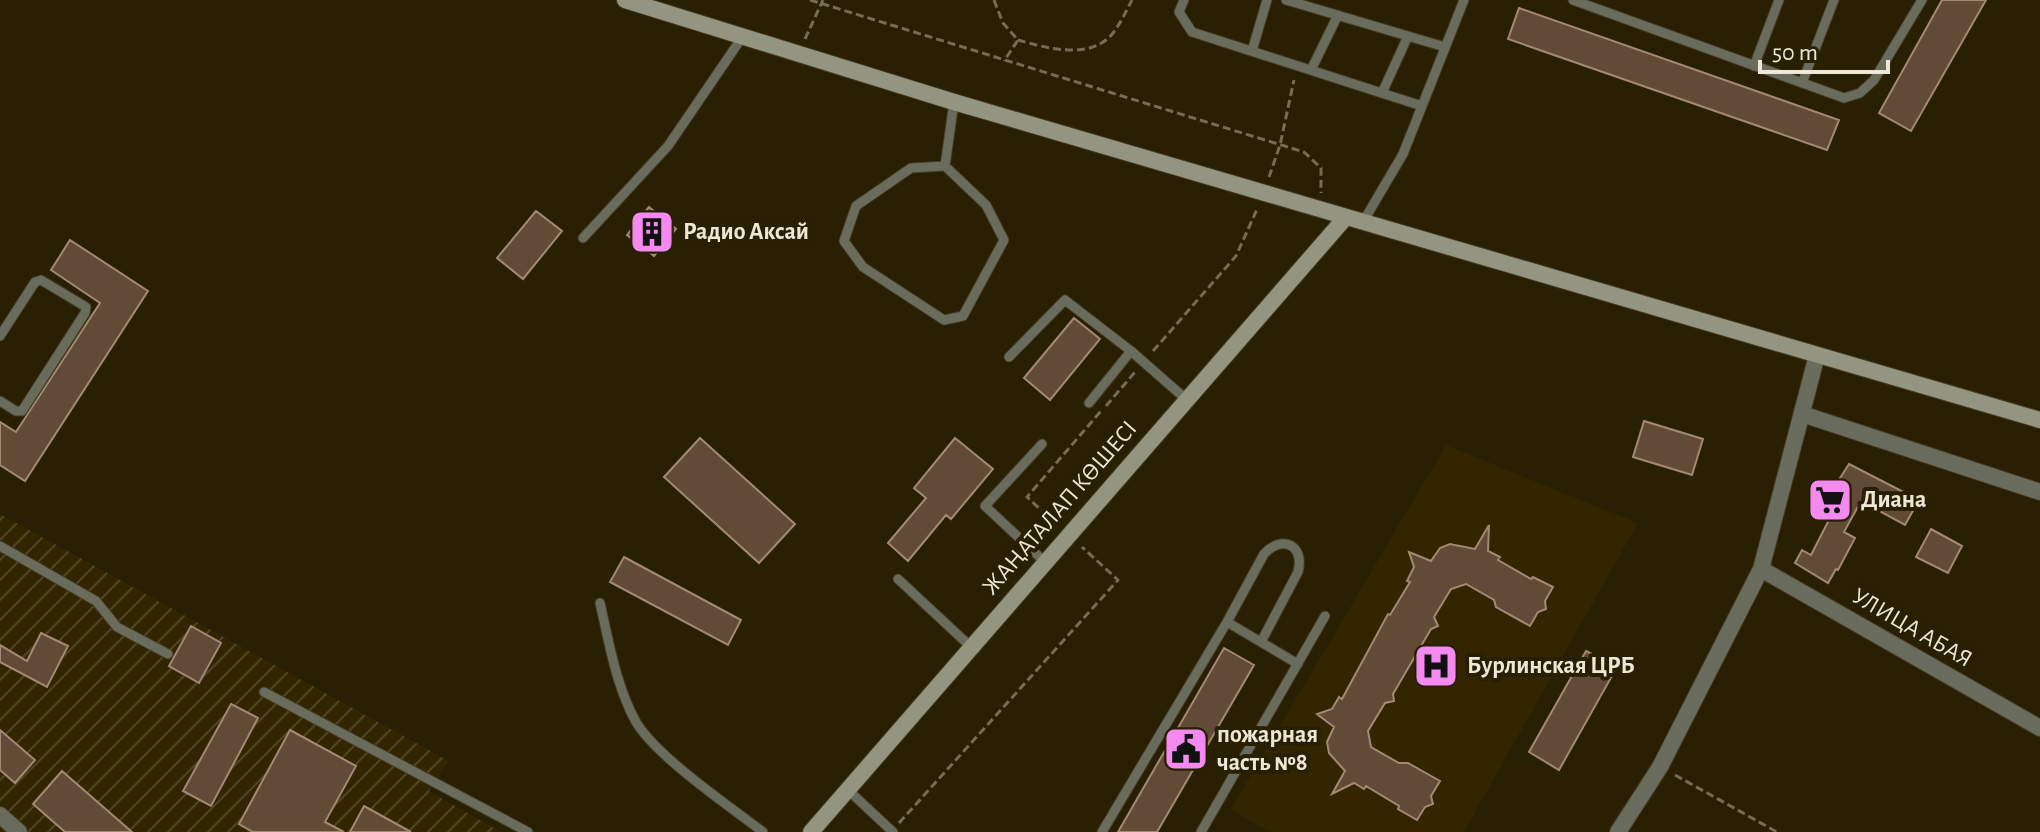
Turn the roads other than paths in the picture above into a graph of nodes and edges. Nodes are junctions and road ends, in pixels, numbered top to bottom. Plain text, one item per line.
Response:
1 (625, 0) edge
2 (1184, 0) edge
3 (1267, 0) edge
4 (1286, 0) edge
5 (1464, 0) edge
6 (1573, 0) edge
7 (1613, 0) edge
8 (1779, 0) edge
9 (1834, 0) edge
10 (1922, 0) edge
11 (1608, 13) junction
12 (1338, 15) junction
13 (743, 36) junction
14 (1408, 36) junction
15 (1445, 47) junction
16 (1252, 51) junction
17 (1754, 66) junction
18 (1311, 70) junction
19 (1802, 83) junction
20 (1382, 93) junction
21 (954, 102) junction
22 (1422, 106) junction
23 (945, 166) junction
24 (1355, 219) junction
25 (583, 238) dead end
26 (0, 336) edge
27 (1131, 351) junction
28 (1817, 355) junction
29 (1009, 357) dead end
30 (1187, 400) junction
31 (0, 401) edge
32 (1089, 403) dead end
33 (1802, 414) junction
34 (2040, 420) edge
35 (1042, 444) dead end
36 (2040, 492) edge
37 (0, 546) edge
38 (1045, 562) junction
39 (1761, 569) junction
40 (898, 579) dead end
41 (600, 603) dead end
42 (1325, 616) dead end
43 (1227, 622) junction
44 (1261, 642) junction
45 (971, 647) junction
46 (168, 654) dead end
47 (1298, 664) junction
48 (264, 692) dead end
49 (2040, 728) edge
50 (848, 790) junction
51 (0, 815) edge
52 (19, 832) edge
53 (528, 832) edge
54 (763, 832) edge
55 (811, 832) edge
56 (893, 832) edge
57 (1102, 832) edge
58 (1201, 832) edge
59 (1618, 832) edge

1 - 13 main road
2 - 16 lane
3 - 16 lane
4 - 12 lane
5 - 15 lane
6 - 11 lane
7 - 11 lane
8 - 17 lane
9 - 19 lane
10 - 19 lane
11 - 17 lane
12 - 14 lane
12 - 18 lane
13 - 21 main road
13 - 25 lane
14 - 15 lane
14 - 20 lane
15 - 22 lane
16 - 18 lane
17 - 19 lane
18 - 20 lane
20 - 22 lane
21 - 23 lane
21 - 24 main road
22 - 24 lane
23 - 23 lane
24 - 28 main road
24 - 30 main road, ЖАҢАТАЛАП КӨШЕСІ
26 - 31 lane
27 - 29 lane
27 - 30 lane
27 - 32 lane
28 - 33 street
28 - 34 main road
30 - 38 main road, ЖАҢАТАЛАП КӨШЕСІ
33 - 36 street
33 - 39 street
35 - 38 lane
37 - 46 lane
38 - 45 main road, ЖАҢАТАЛАП КӨШЕСІ
39 - 49 street, УЛИЦА АБАЯ
39 - 59 street
40 - 45 lane
41 - 54 lane
42 - 47 lane
43 - 44 lane
43 - 44 lane
43 - 57 lane
44 - 47 lane
45 - 50 main road, ЖАҢАТАЛАП КӨШЕСІ
47 - 58 lane
48 - 53 lane
50 - 55 main road, ЖАҢАТАЛАП КӨШЕСІ
50 - 56 lane
51 - 52 street

